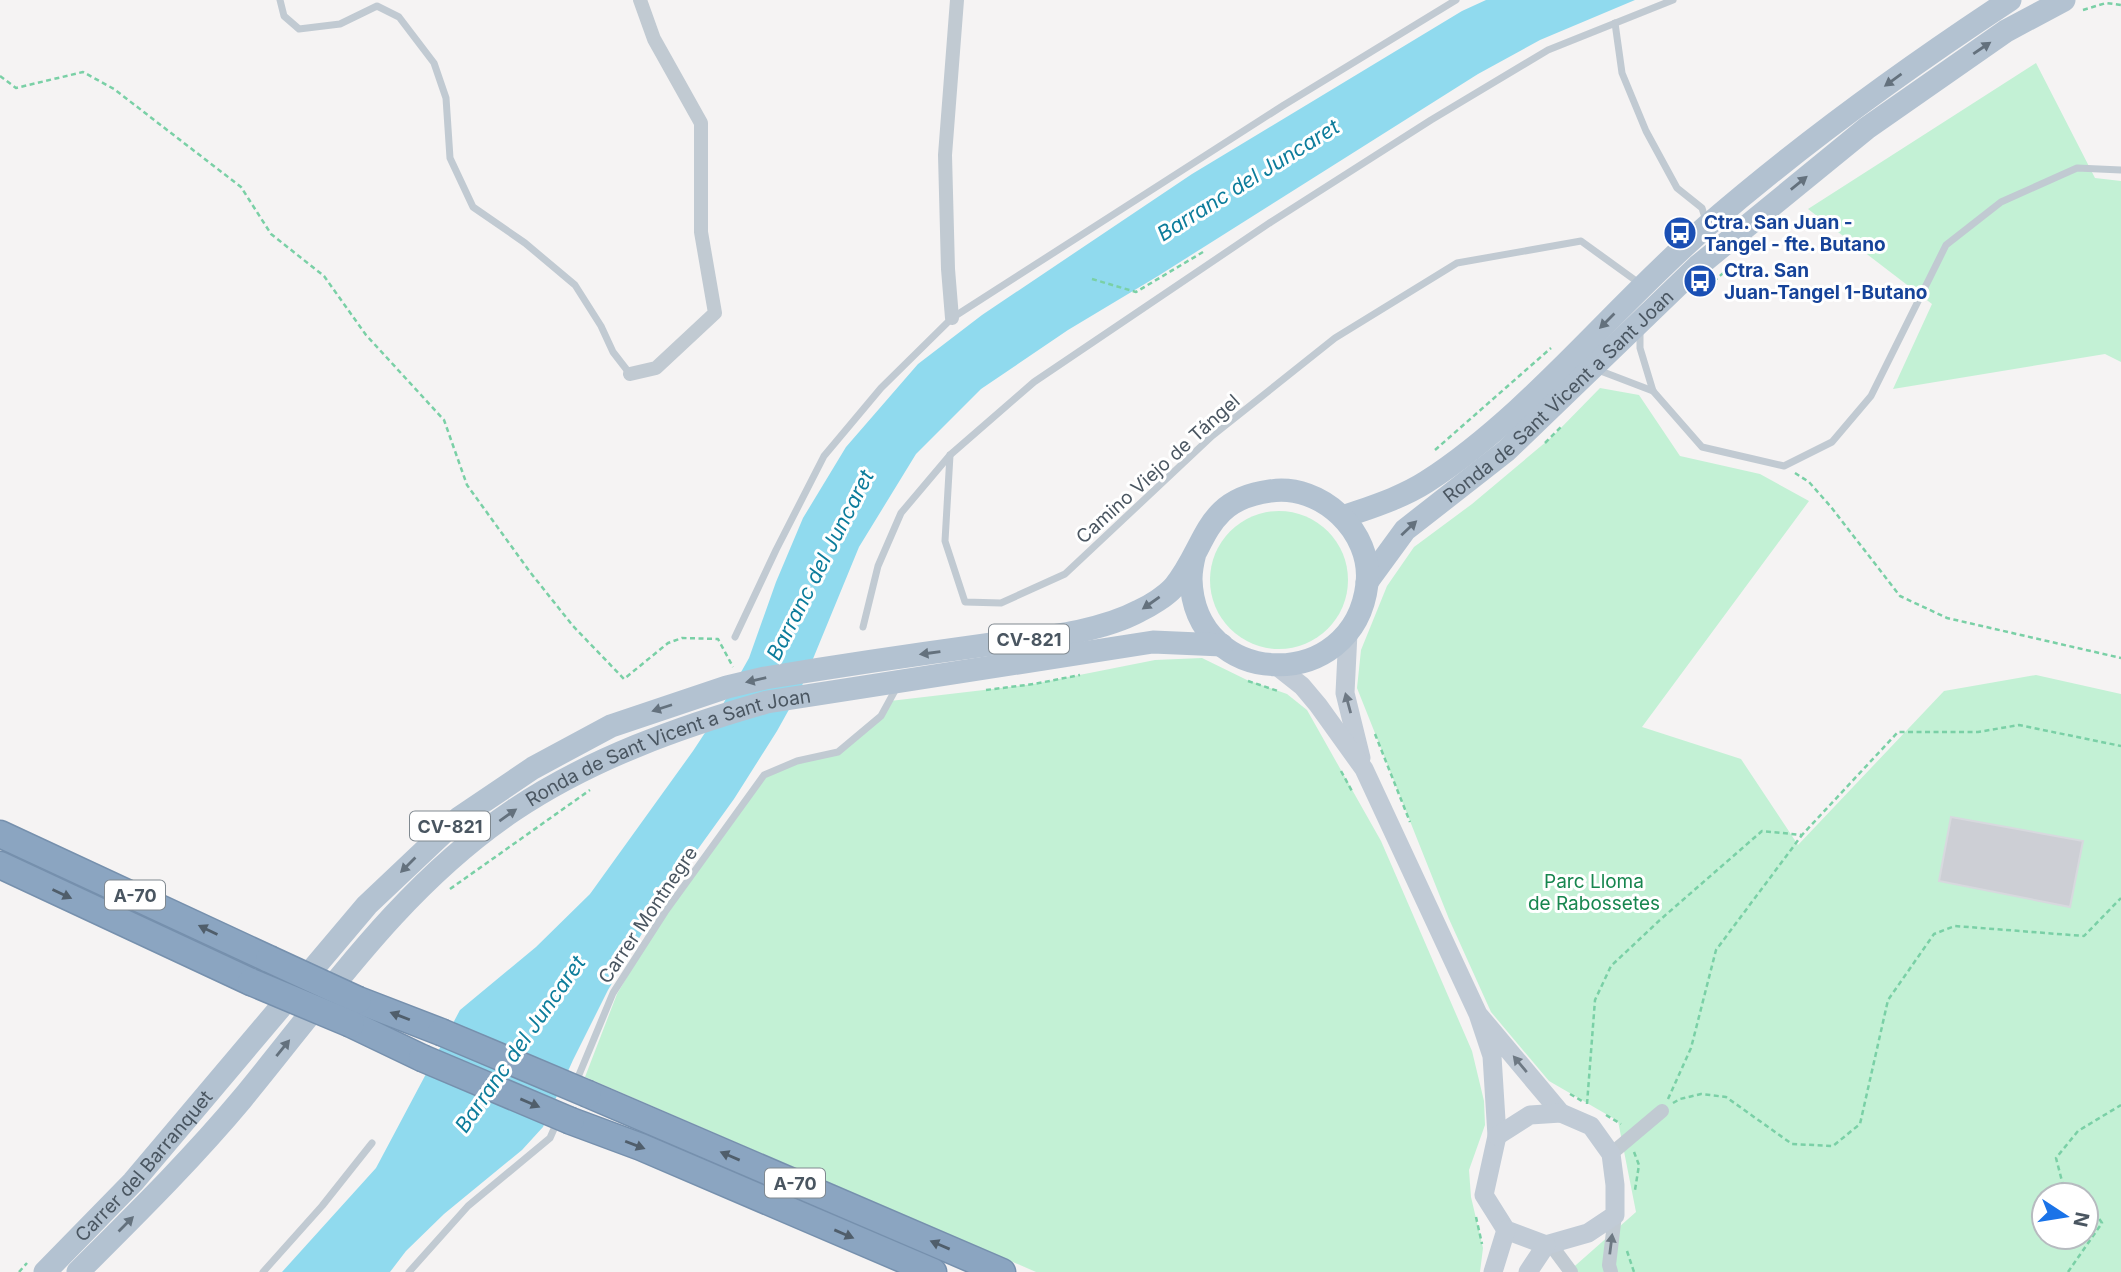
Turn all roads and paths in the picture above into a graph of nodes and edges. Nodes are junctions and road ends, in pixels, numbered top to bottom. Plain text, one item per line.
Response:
1 (280, 0) edge
2 (640, 0) edge
3 (957, 0) edge
4 (1456, 0) edge
5 (1672, 0) edge
6 (2010, 0) edge
7 (2064, 0) edge
8 (2089, 0) edge
9 (2092, 6) dead end
10 (1615, 23) junction
11 (0, 76) edge
12 (2121, 170) edge
13 (1708, 225) junction
14 (1222, 255) junction
15 (1091, 279) dead end
16 (1643, 286) junction
17 (952, 318) junction
18 (1640, 322) junction
19 (1551, 348) dead end
20 (1592, 369) junction
21 (630, 374) joint
22 (1653, 391) junction
23 (950, 455) junction
24 (1426, 457) dead end
25 (1784, 466) junction
26 (1343, 517) junction
27 (1195, 553) junction
28 (1367, 582) junction
29 (863, 627) dead end
30 (1348, 633) junction
31 (735, 637) dead end
32 (1222, 645) junction
33 (2121, 658) edge
34 (1279, 667) junction
35 (730, 678) junction
36 (900, 681) junction
37 (1373, 727) dead end
38 (2121, 746) edge
39 (1363, 769) junction
40 (1341, 770) dead end
41 (1354, 794) dead end
42 (1413, 829) dead end
43 (0, 834) edge
44 (1802, 835) junction
45 (0, 865) edge
46 (2121, 898) edge
47 (354, 1012) junction
48 (1478, 1014) junction
49 (240, 1056) joint
50 (1568, 1093) dead end
51 (240, 1101) joint
52 (1587, 1104) junction
53 (2121, 1105) edge
54 (572, 1107) junction
55 (1596, 1110) dead end
56 (1662, 1111) junction
57 (1561, 1113) junction
58 (1606, 1115) dead end
59 (1497, 1136) junction
60 (1629, 1139) junction
61 (372, 1143) dead end
62 (1611, 1154) junction
63 (2062, 1181) edge
64 (1634, 1191) dead end
65 (1474, 1210) dead end
66 (1615, 1215) junction
67 (1506, 1230) junction
68 (1625, 1243) dead end
69 (1549, 1245) junction
70 (1483, 1248) dead end
71 (2083, 1251) edge
72 (44, 1272) edge
73 (78, 1272) edge
74 (263, 1272) edge
75 (409, 1272) edge
76 (933, 1272) edge
77 (1002, 1272) edge
78 (1493, 1272) edge
79 (1528, 1272) edge
80 (1571, 1272) edge
81 (1611, 1272) edge
82 (1634, 1272) edge
83 (2068, 1272) edge

1 - 21 lane
2 - 21 street
3 - 17 street
4 - 17 lane
5 - 10 lane
6 -> 13 main road, Ronda de Sant Vicent a Sant Joan
18 -> 7 main road, Ronda de Sant Vicent a Sant Joan / CV-821
8 - 9 path
10 - 13 lane
10 - 14 lane
11 - 35 path
12 - 25 lane
13 - 16 main road, Ronda de Sant Vicent a Sant Joan
14 - 15 path
14 - 23 lane
16 - 23 lane, Camino Viejo de Tángel
16 -> 26 main road, Ronda de Sant Vicent a Sant Joan
17 - 31 lane
18 - 20 main road, Ronda de Sant Vicent a Sant Joan / CV-821
18 - 22 lane
19 - 24 path
20 - 22 lane
28 -> 20 main road, Ronda de Sant Vicent a Sant Joan / CV-821
22 - 25 lane
23 - 29 lane
25 - 33 path
26 - 27 main road, Ronda de Sant Vicent a Sant Joan / CV-821
26 - 28 main road, Ronda de Sant Vicent a Sant Joan / CV-821
27 - 32 main road, Ronda de Sant Vicent a Sant Joan / CV-821
27 -> 35 main road, Ronda de Sant Vicent a Sant Joan / CV-821
28 - 30 main road, Ronda de Sant Vicent a Sant Joan / CV-821
30 - 34 main road, Ronda de Sant Vicent a Sant Joan / CV-821
39 -> 30 main road, CV-821
32 - 34 main road, Ronda de Sant Vicent a Sant Joan / CV-821
32 - 36 main road, Ronda de Sant Vicent a Sant Joan / CV-821
34 - 39 main road, CV-821
35 -> 49 main road, Ronda de Sant Vicent a Sant Joan / CV-821
51 -> 36 main road, Ronda de Sant Vicent a Sant Joan / CV-821
36 - 54 lane, Carrer Montnegre
37 - 42 path
38 - 44 path
39 - 48 main road, CV-821
40 - 41 path
47 -> 43 highway, A-70, bridge
44 - 52 path
44 - 56 path
45 -> 47 highway, A-70, bridge
46 - 56 path
47 -> 54 highway, A-70, bridge
54 -> 47 highway, A-70, bridge
57 -> 48 main road, CV-821
48 - 59 main road, CV-821
49 - 72 main road, Carrer del Barranquet / CV-821
50 - 52 path
73 -> 51 main road, Carrer del Barranquet / CV-821
52 - 55 path
53 - 63 path
54 - 75 lane, Carrer Montnegre
54 -> 76 highway, A-70
77 -> 54 highway, A-70
56 - 60 street
57 - 59 main road
57 - 62 main road, CV-821
58 - 60 path
59 - 67 main road, CV-821
60 - 62 street
60 - 64 path
61 - 74 lane
62 - 66 main road, CV-821
65 - 70 path
66 - 69 main road
81 -> 66 street
67 - 69 main road
67 - 78 main road
68 - 82 path
69 - 79 main road
69 - 80 street
71 - 83 path

